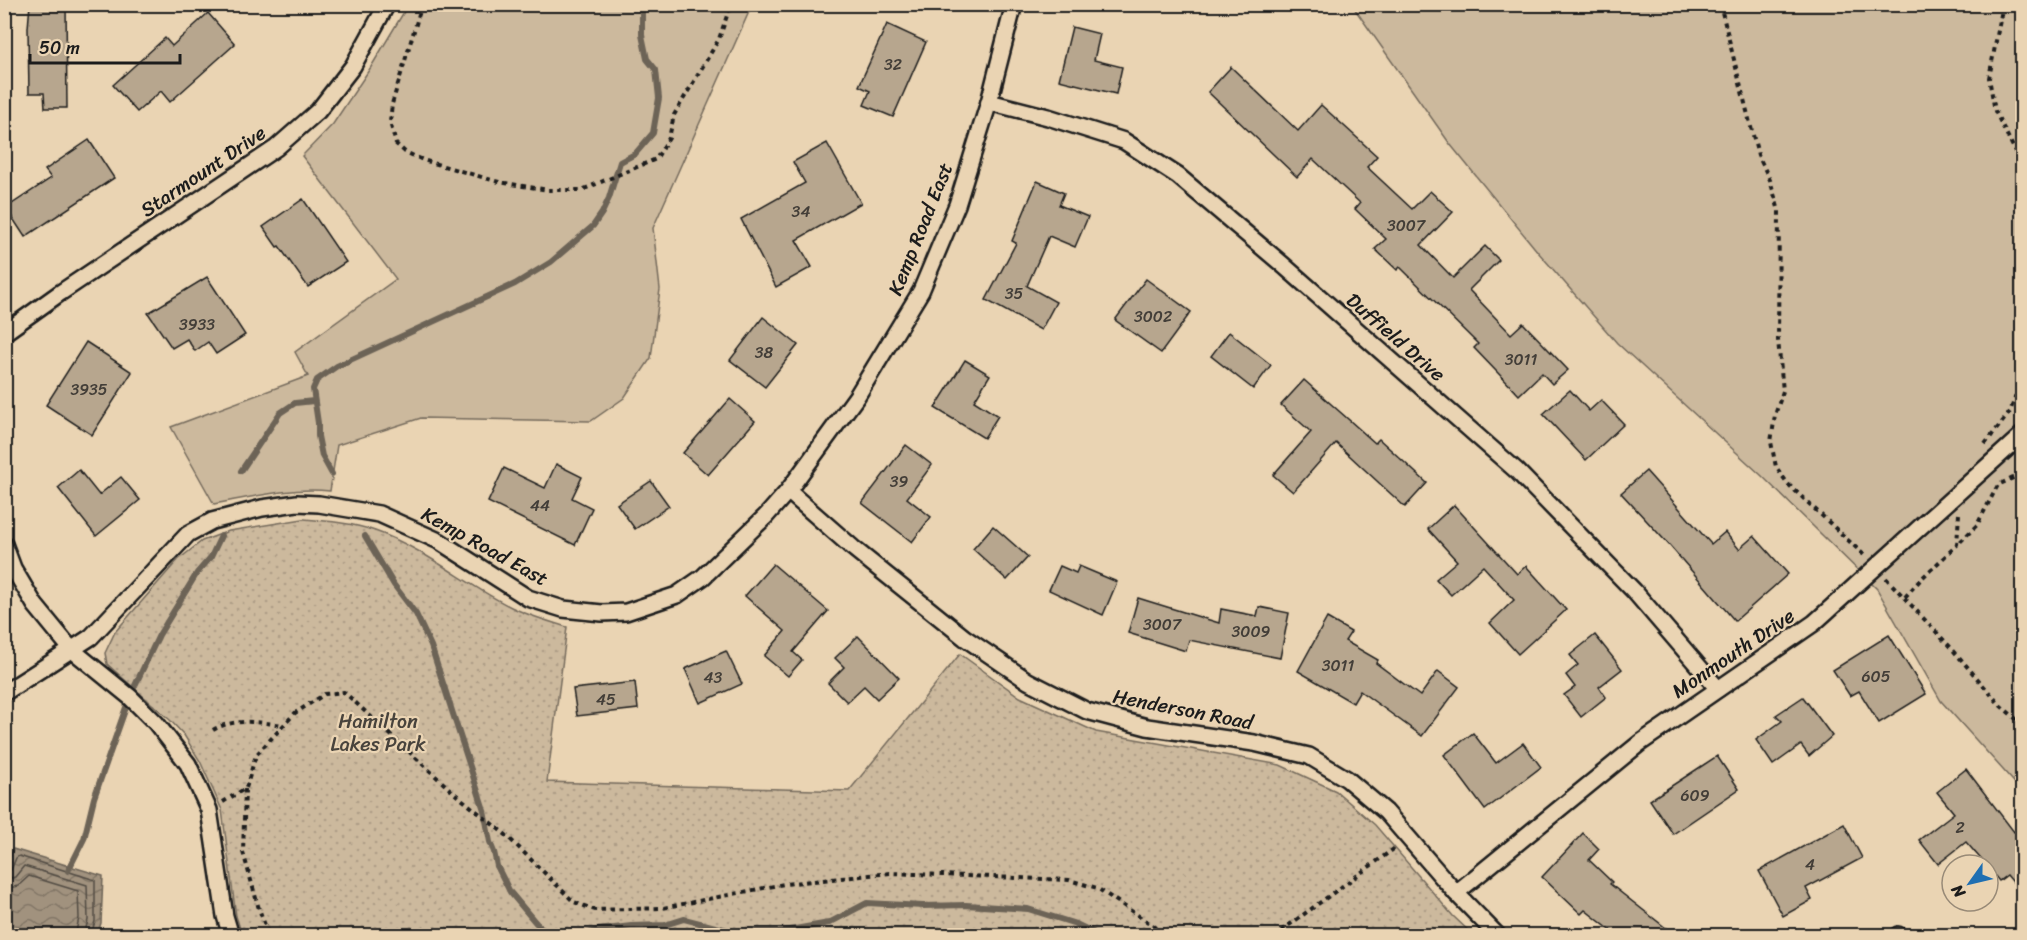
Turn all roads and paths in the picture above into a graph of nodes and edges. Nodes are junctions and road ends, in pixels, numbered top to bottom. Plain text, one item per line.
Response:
1 (387, 4) edge
2 (422, 4) edge
3 (731, 4) edge
4 (1014, 4) edge
5 (1720, 4) edge
6 (2002, 4) edge
7 (989, 102) junction
8 (2022, 165) edge
9 (4, 333) edge
10 (2022, 435) edge
11 (788, 491) junction
12 (4, 544) edge
13 (1957, 545) dead end
14 (1876, 567) junction
15 (1905, 597) junction
16 (71, 650) junction
17 (1718, 689) junction
18 (4, 693) edge
19 (2022, 724) edge
20 (282, 725) junction
21 (213, 730) dead end
22 (246, 788) junction
23 (209, 810) junction
24 (1408, 838) junction
25 (1456, 893) junction
26 (231, 936) edge
27 (269, 936) edge
28 (1169, 936) edge
29 (1274, 936) edge
30 (1498, 936) edge

1 - 9 street, Starmount Drive
2 - 3 path
4 - 7 street, Kemp Road East
5 - 14 path
6 - 8 path
7 - 11 street, Kemp Road East
7 - 17 street, Duffield Drive
10 - 14 street, Monmouth Drive
11 - 16 street, Kemp Road East
11 - 24 street, Henderson Road
12 - 16 street
13 - 15 path
14 - 15 path
14 - 17 street, Monmouth Drive
15 - 19 path
16 - 18 street, Kemp Road East
16 - 23 street
17 - 25 street, Monmouth Drive
20 - 21 path
20 - 22 path
20 - 28 path
22 - 23 path
22 - 27 path
23 - 26 street
24 - 25 street, Henderson Road
24 - 29 path
25 - 30 street, Henderson Road

